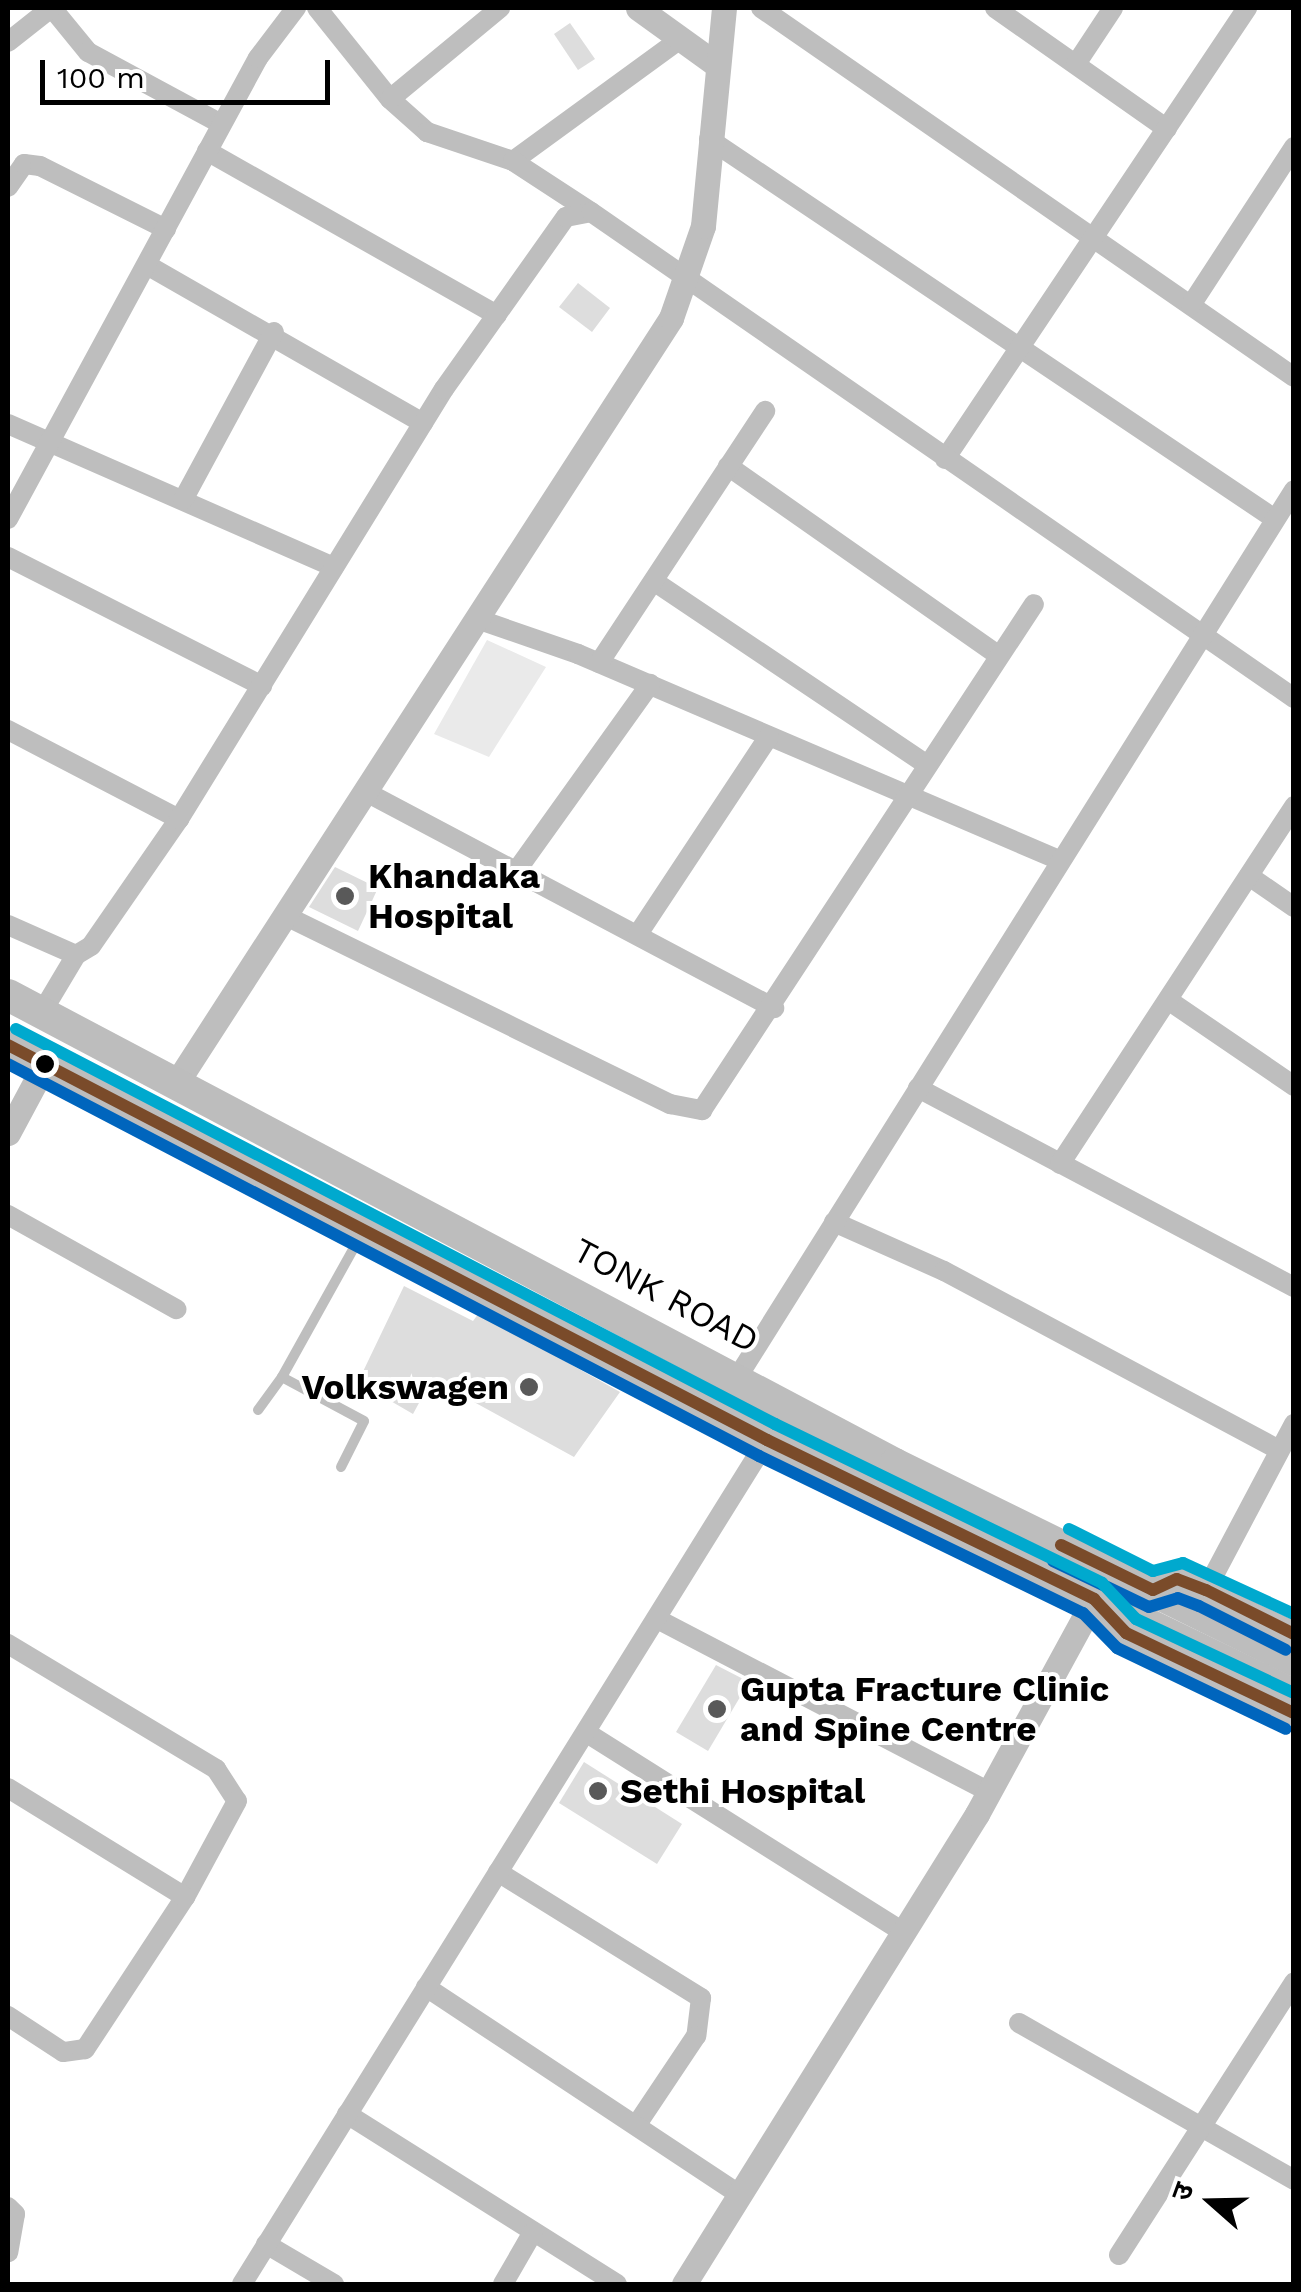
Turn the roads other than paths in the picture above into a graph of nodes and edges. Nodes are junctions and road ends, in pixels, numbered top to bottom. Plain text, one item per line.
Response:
1 (51, 8) edge
2 (296, 8) edge
3 (317, 8) edge
4 (462, 8) edge
5 (500, 8) edge
6 (638, 8) edge
7 (760, 8) edge
8 (995, 8) edge
9 (1113, 8) edge
10 (1247, 8) edge
11 (726, 11) edge
12 (478, 24) junction
13 (680, 40) junction
14 (8, 42) edge
15 (1076, 64) junction
16 (717, 65) junction
17 (390, 100) junction
18 (221, 124) junction
19 (1167, 130) junction
20 (709, 139) junction
21 (1294, 147) edge
22 (207, 150) junction
23 (512, 161) junction
24 (8, 186) edge
25 (590, 212) junction
26 (166, 229) junction
27 (1093, 236) junction
28 (147, 265) junction
29 (687, 282) junction
30 (1191, 305) junction
31 (497, 314) junction
32 (274, 332) junction
33 (1018, 350) junction
34 (1294, 377) edge
35 (765, 411) dead end
36 (422, 423) junction
37 (8, 424) edge
38 (50, 444) junction
39 (945, 459) junction
40 (728, 466) junction
41 (1294, 490) edge
42 (183, 500) junction
43 (1274, 518) junction
44 (8, 520) edge
45 (8, 557) edge
46 (334, 567) junction
47 (655, 582) junction
48 (1034, 604) dead end
49 (477, 619) junction
50 (1200, 633) junction
51 (999, 656) junction
52 (600, 663) junction
53 (650, 684) junction
54 (262, 686) junction
55 (1294, 698) edge
56 (8, 730) edge
57 (770, 736) junction
58 (928, 765) junction
59 (366, 792) junction
60 (907, 795) junction
61 (1294, 806) edge
62 (179, 819) junction
63 (1059, 860) junction
64 (517, 870) junction
65 (1249, 876) junction
66 (1294, 907) edge
67 (286, 916) junction
68 (8, 925) edge
69 (638, 934) junction
70 (76, 955) junction
71 (8, 995) edge
72 (1168, 1000) junction
73 (774, 1008) junction
74 (42, 1012) junction
75 (8, 1044) edge
76 (45, 1064) junction
77 (177, 1082) junction
78 (1294, 1086) edge
79 (918, 1088) junction
80 (8, 1133) edge
81 (1060, 1164) junction
82 (8, 1216) edge
83 (834, 1222) junction
84 (364, 1230) junction
85 (1294, 1287) edge
86 (176, 1309) dead end
87 (282, 1377) junction
88 (737, 1378) junction
89 (258, 1410) dead end
90 (1294, 1424) edge
91 (767, 1440) junction
92 (1279, 1450) junction
93 (341, 1467) dead end
94 (1206, 1590) junction
95 (1163, 1595) junction
96 (1094, 1599) junction
97 (659, 1620) junction
98 (1294, 1634) edge
99 (8, 1644) edge
100 (1294, 1660) edge
101 (1294, 1695) edge
102 (1294, 1713) edge
103 (588, 1733) junction
104 (8, 1788) edge
105 (990, 1792) junction
106 (498, 1872) junction
107 (186, 1897) junction
108 (904, 1933) junction
109 (1294, 1982) edge
110 (426, 1987) junction
111 (8, 2016) edge
112 (1019, 2023) dead end
113 (347, 2114) junction
114 (638, 2124) junction
115 (1204, 2127) junction
116 (1294, 2180) edge
117 (740, 2195) junction
118 (8, 2207) edge
119 (534, 2232) junction
120 (266, 2244) junction
121 (8, 2252) edge
122 (1119, 2256) dead end
123 (242, 2284) edge
124 (334, 2284) edge
125 (502, 2284) edge
126 (616, 2284) edge
127 (684, 2284) edge

1 - 14 street
1 - 18 street
2 - 18 street
3 - 17 street
4 - 12 street
5 - 12 street
6 - 13 street
7 - 27 street
8 - 15 street
9 - 15 street
10 - 19 street
11 - 16 street
12 - 17 street
13 - 16 street
13 - 23 street
15 - 19 street
16 - 20 street
17 - 23 street
18 - 22 street
19 - 27 street
20 - 29 street
20 - 33 street
21 - 30 street
22 - 26 street
22 - 31 street
23 - 25 street
24 - 26 street
25 - 29 street
25 - 31 street
26 - 28 street
27 - 30 street
27 - 33 street
28 - 32 street
28 - 38 street
29 - 39 street
29 - 49 street
30 - 34 street
31 - 36 street
32 - 36 street
32 - 42 street
33 - 39 street
33 - 43 street
35 - 40 street
36 - 46 street
37 - 38 street
38 - 42 street
38 - 44 street
39 - 50 street
40 - 47 street
40 - 51 street
41 - 43 street
42 - 46 street
43 - 50 street
45 - 54 street
46 - 54 street
47 - 52 street
47 - 58 street
48 - 51 street
49 - 52 street
49 - 59 street
50 - 55 street
50 - 63 street
51 - 58 street
52 - 53 street
53 - 57 street
53 - 64 street
54 - 62 street
56 - 62 street
57 - 60 street
57 - 69 street
58 - 60 street
59 - 64 street
59 - 67 street
60 - 63 street
60 - 73 street
61 - 65 street
62 - 70 street
63 - 79 street
64 - 69 street
65 - 66 street
65 - 72 street
67 - 73 street
67 - 77 street
68 - 70 street
69 - 73 street
70 - 74 street
71 - 74 main road, TONK ROAD
72 - 78 street
72 - 81 street
74 - 77 main road, TONK ROAD
75 - 76 main road
76 - 80 street
76 - 84 main road
77 - 88 main road, TONK ROAD
79 - 81 street
79 - 83 street
81 - 85 street
82 - 86 street
83 - 88 street
83 - 92 street
84 - 87 lane
84 - 91 main road
87 - 89 lane
87 - 93 lane
88 - 95 main road, TONK ROAD
90 - 92 street
91 - 96 main road
91 - 97 street
92 - 94 street
94 - 95 street
94 - 98 street
95 - 100 main road, TONK ROAD
96 - 101 main road
96 - 102 street
96 - 105 street
97 - 103 street
97 - 105 street
99 - 107 street
103 - 106 street
103 - 108 street
104 - 107 street
105 - 108 street
106 - 110 street
106 - 114 street
107 - 111 street
108 - 117 street
109 - 115 street
110 - 113 street
110 - 114 street
112 - 115 street
113 - 119 street
113 - 120 street
114 - 117 street
115 - 116 street
115 - 122 street
117 - 127 street
118 - 121 street
119 - 125 street
119 - 126 street
120 - 123 street
120 - 124 street

